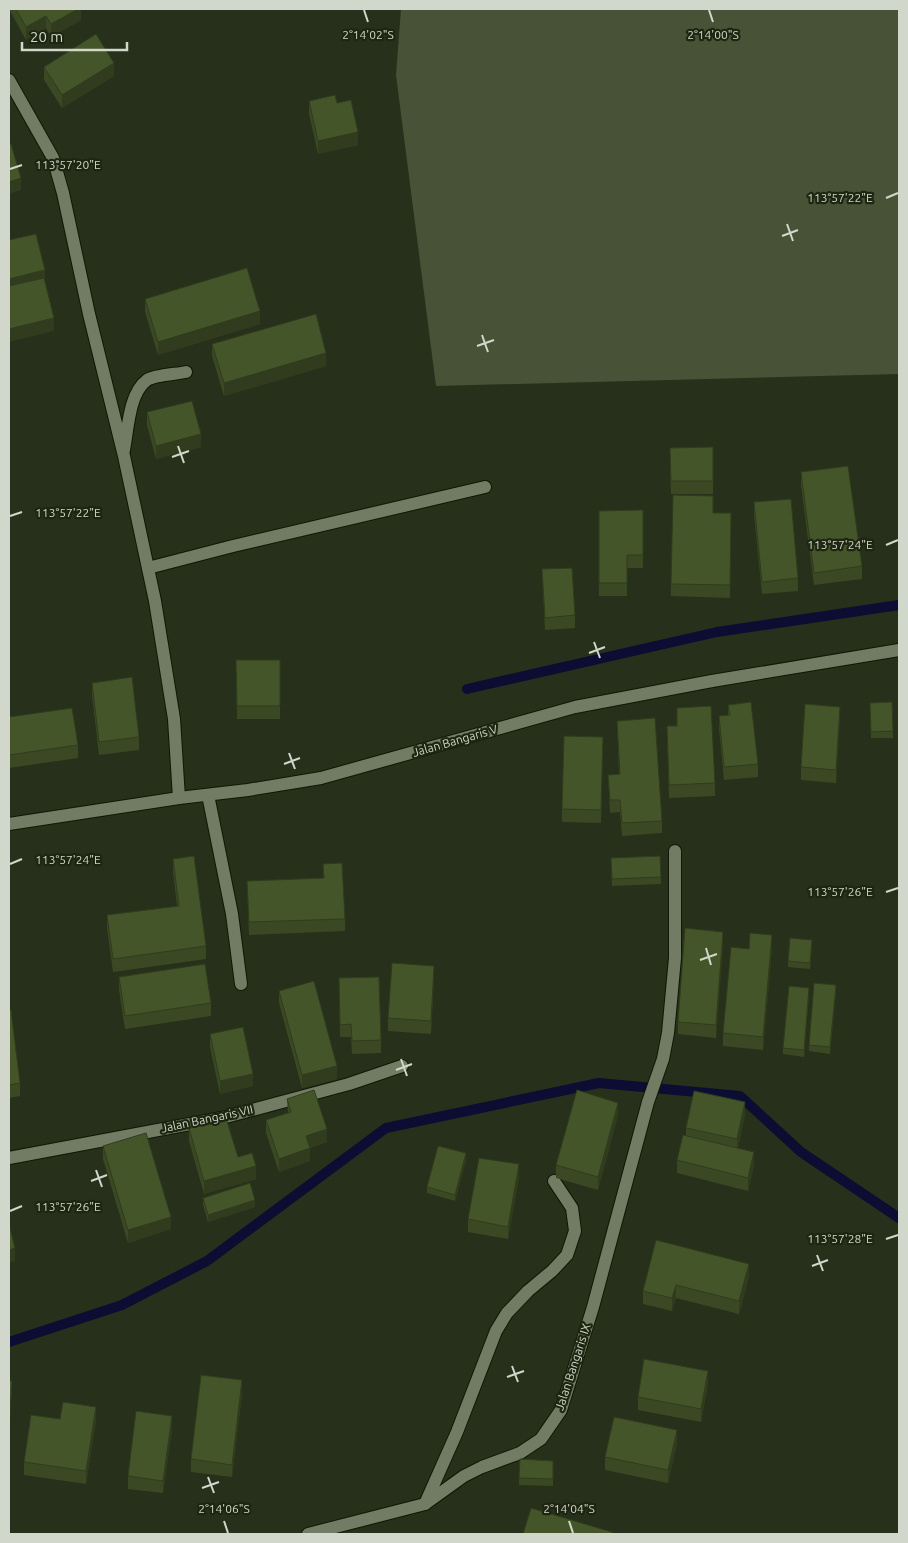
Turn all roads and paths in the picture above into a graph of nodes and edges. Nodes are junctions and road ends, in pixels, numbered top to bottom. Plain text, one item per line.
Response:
1 (9, 80) edge
2 (186, 372) dead end
3 (124, 456) junction
4 (485, 486) dead end
5 (148, 568) junction
6 (899, 650) edge
7 (208, 795) junction
8 (179, 798) junction
9 (9, 824) edge
10 (675, 851) dead end
11 (241, 984) dead end
12 (402, 1066) dead end
13 (9, 1158) edge
14 (554, 1182) edge
15 (425, 1504) junction
16 (308, 1534) edge

1 - 3 street
2 - 3 street
3 - 5 street
4 - 5 street
5 - 8 street
6 - 7 street, Jalan Bangaris V
7 - 8 street, Jalan Bangaris V
7 - 11 street
8 - 9 street, Jalan Bangaris V
10 - 15 street, Jalan Bangaris IX
12 - 13 street, Jalan Bangaris VII
14 - 15 street
15 - 16 street, Jalan Bangaris IX

